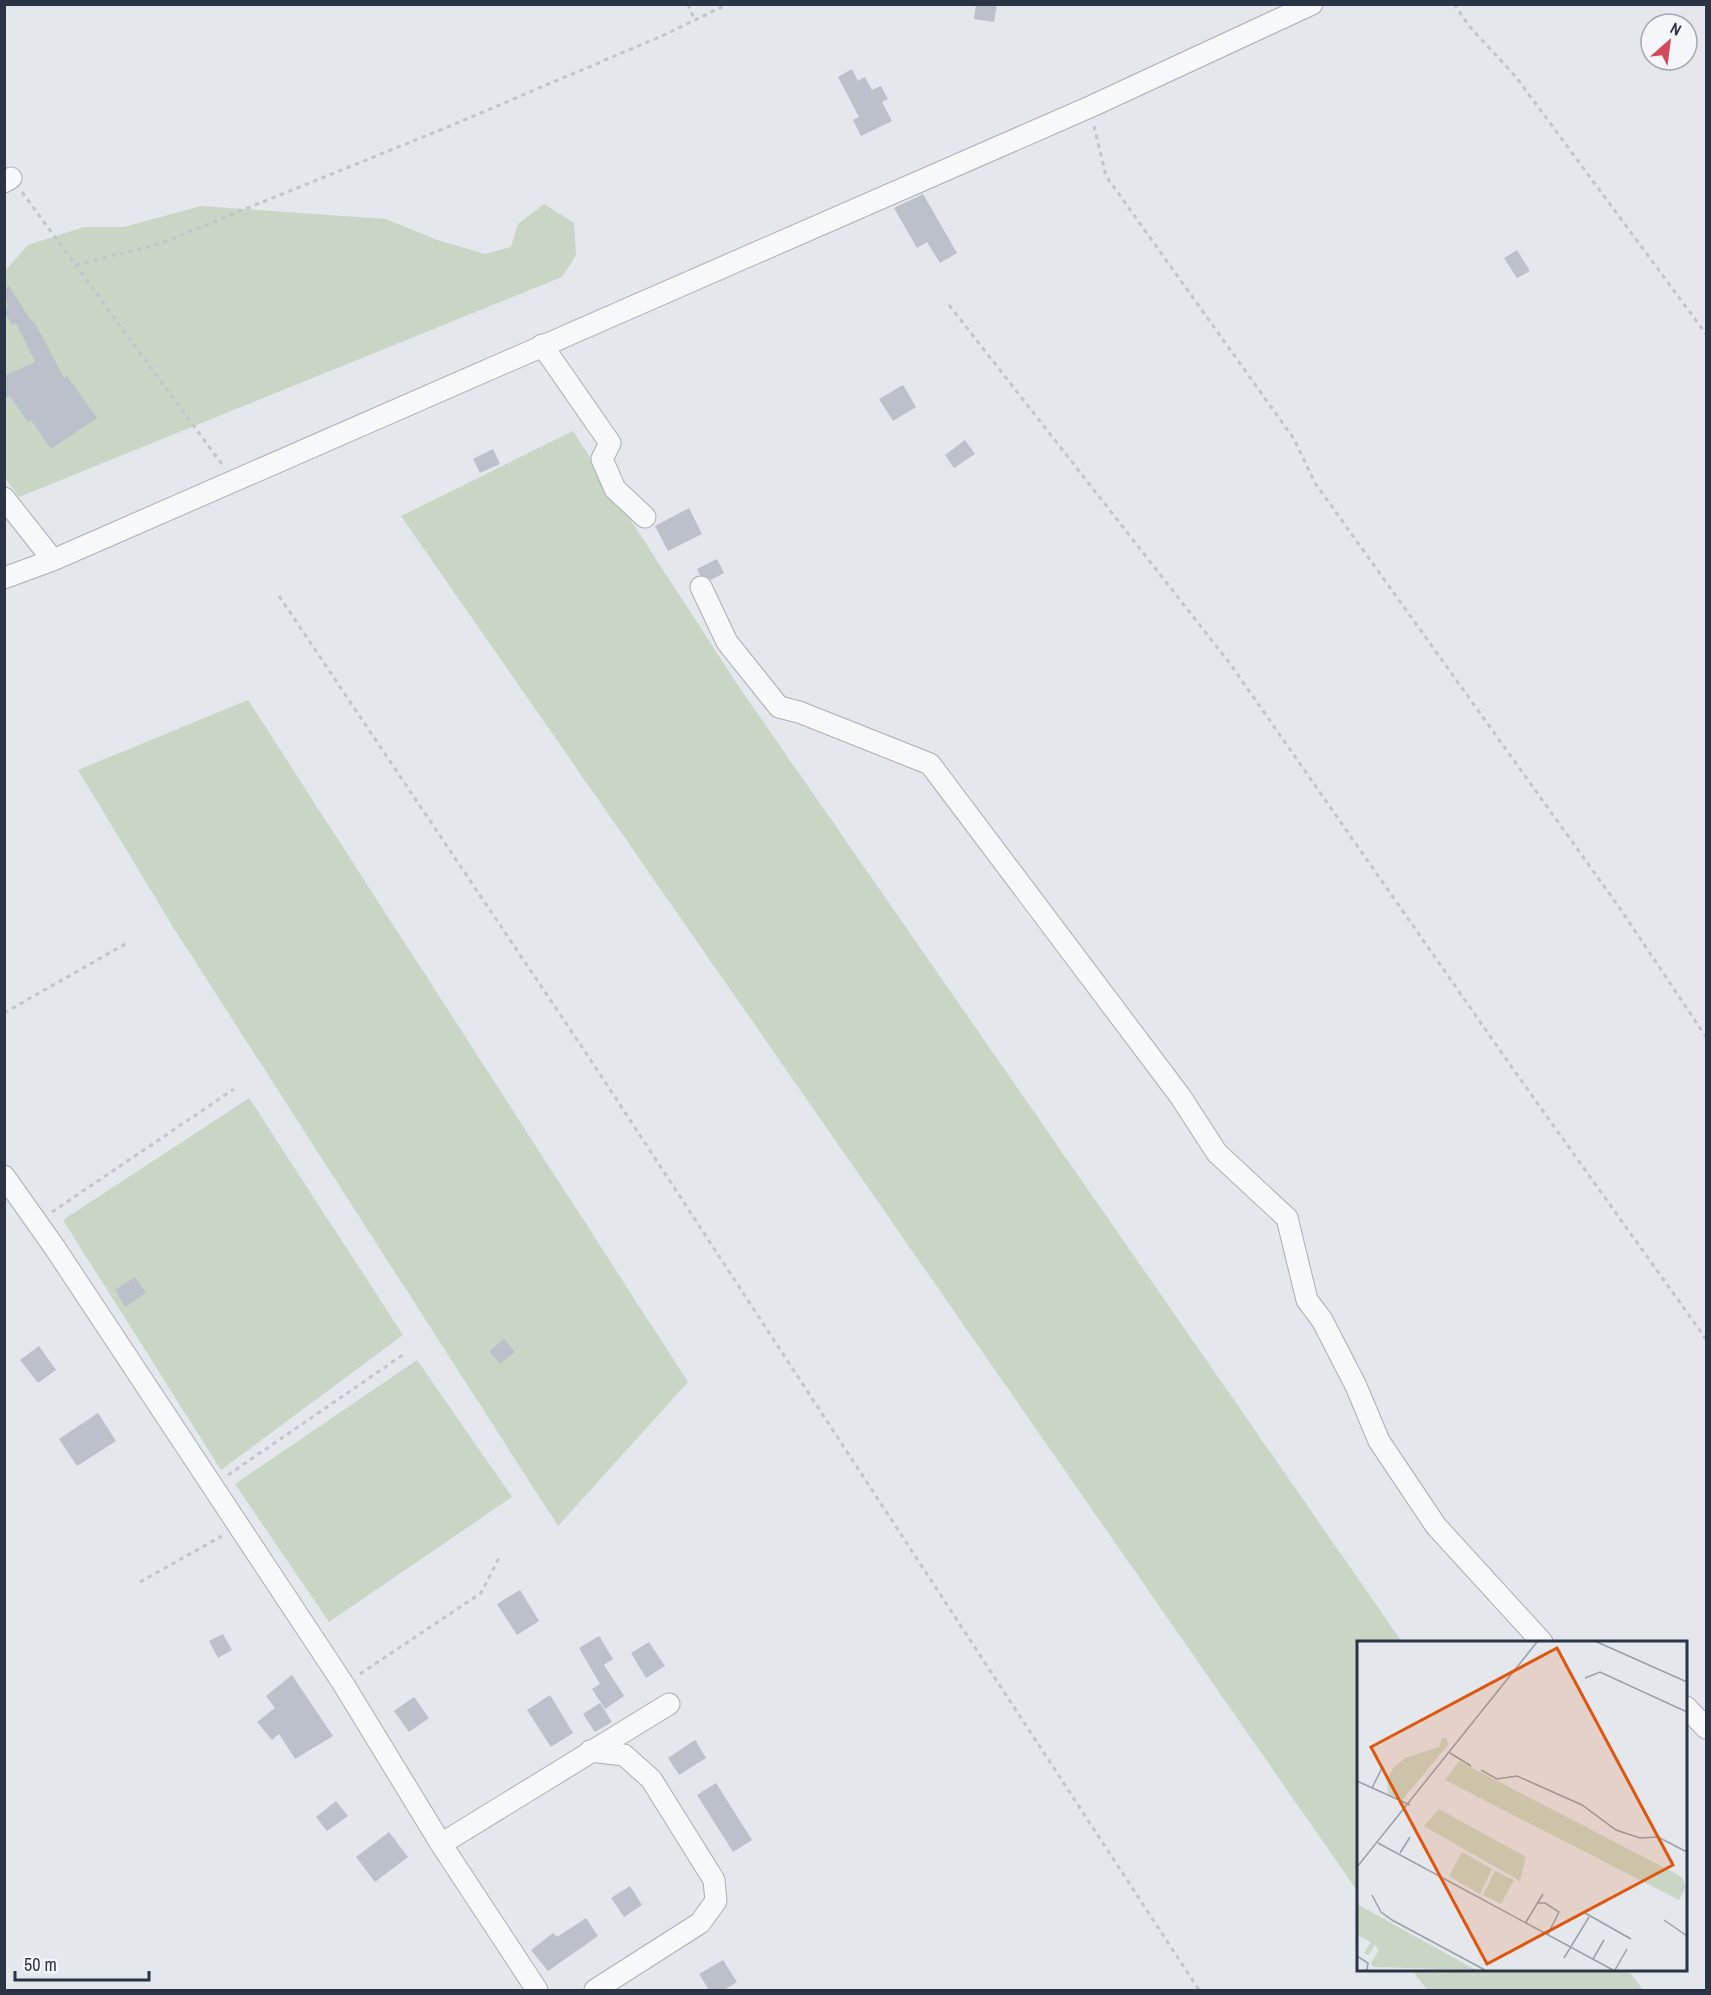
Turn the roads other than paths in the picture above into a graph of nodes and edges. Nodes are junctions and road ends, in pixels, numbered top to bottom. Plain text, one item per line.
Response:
1 (1312, 4) edge
2 (542, 345) junction
3 (4, 498) edge
4 (645, 517) dead end
5 (53, 560) junction
6 (4, 578) edge
7 (701, 587) dead end
8 (4, 1176) edge
9 (1541, 1641) edge
10 (669, 1704) dead end
11 (1687, 1708) edge
12 (1707, 1728) edge
13 (590, 1751) junction
14 (441, 1844) junction
15 (537, 1990) edge
16 (595, 1990) edge

1 - 2 street
2 - 4 street
2 - 5 street
3 - 5 street
5 - 6 street
7 - 9 street
8 - 14 street
10 - 13 street
11 - 12 street
13 - 14 street
13 - 16 street
14 - 15 street

